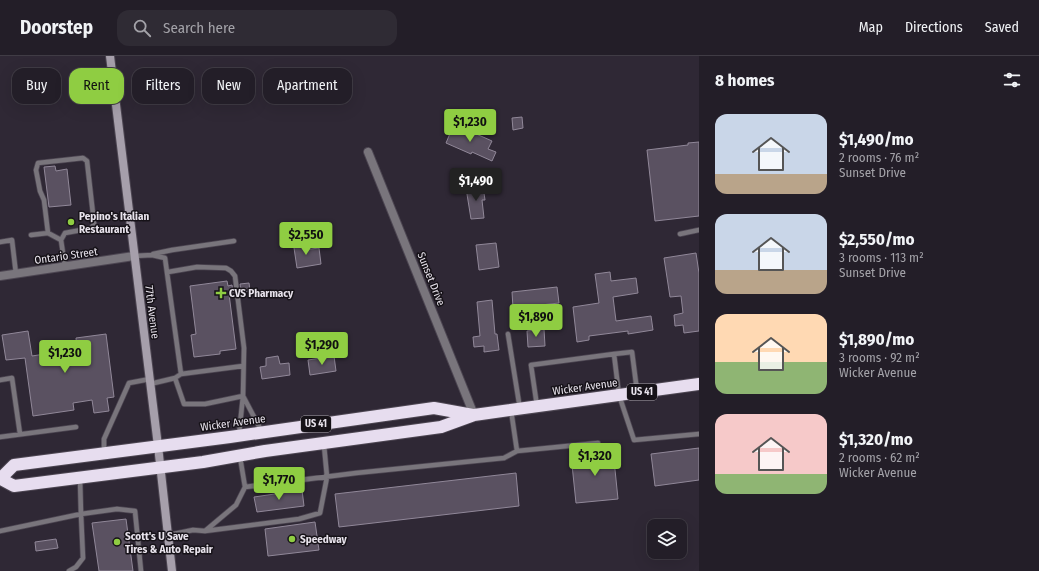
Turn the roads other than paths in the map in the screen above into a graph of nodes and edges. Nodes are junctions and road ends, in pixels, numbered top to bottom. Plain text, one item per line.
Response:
1 (110, 56) edge
2 (368, 152) dead end
3 (699, 230) edge
4 (48, 233) junction
5 (680, 234) dead end
6 (31, 235) dead end
7 (61, 240) junction
8 (234, 241) dead end
9 (0, 242) edge
10 (152, 255) junction
11 (134, 256) junction
12 (65, 267) junction
13 (168, 272) junction
14 (16, 274) junction
15 (0, 276) edge
16 (508, 334) dead end
17 (614, 354) junction
18 (243, 366) junction
19 (181, 374) junction
20 (175, 378) junction
21 (0, 380) edge
22 (150, 381) junction
23 (699, 384) edge
24 (637, 392) junction
25 (619, 395) junction
26 (243, 396) junction
27 (537, 406) junction
28 (516, 409) junction
29 (474, 415) junction
30 (76, 427) dead end
31 (262, 432) junction
32 (20, 434) junction
33 (699, 434) edge
34 (239, 436) junction
35 (0, 437) edge
36 (324, 443) junction
37 (598, 443) dead end
38 (158, 446) junction
39 (517, 451) junction
40 (104, 453) junction
41 (240, 455) junction
42 (160, 467) junction
43 (0, 477) edge
44 (327, 477) junction
45 (80, 478) junction
46 (245, 487) junction
47 (81, 514) junction
48 (0, 531) edge
49 (205, 531) junction
50 (168, 535) junction
51 (69, 571) edge
52 (141, 571) edge
53 (172, 571) edge

1 - 11 street, 77th Avenue
2 - 29 street, Sunset Drive
3 - 5 lane
4 - 6 lane
4 - 7 lane
4 - 7 lane
7 - 12 lane
8 - 10 lane
9 - 14 lane
10 - 11 lane
10 - 13 lane
11 - 12 street, Ontario Street
11 - 22 street, 77th Avenue
12 - 14 street, Ontario Street
13 - 18 lane
13 - 19 lane
14 - 15 street, Ontario Street
16 - 28 lane
17 - 24 lane
17 - 25 lane
17 - 27 lane
18 - 19 lane
18 - 26 lane
19 - 20 lane
20 - 22 lane
20 - 26 lane
21 - 32 lane
22 - 38 street, 77th Avenue
22 - 40 lane
23 - 24 highway, Wicker Avenue / US 41
24 - 25 highway, Wicker Avenue / US 41
25 - 27 highway, Wicker Avenue / US 41
25 - 33 lane
26 - 31 lane
26 - 34 lane
27 - 28 highway, Wicker Avenue / US 41
28 - 29 highway, Wicker Avenue / US 41
28 - 39 lane
29 - 31 highway, Wicker Avenue / US 41
29 - 36 highway, Wicker Avenue / US 41
30 - 32 lane
31 - 34 highway, Wicker Avenue / US 41
32 - 35 lane
34 - 38 highway, Wicker Avenue / US 41
36 - 41 highway, Wicker Avenue / US 41
36 - 44 lane
37 - 39 lane
38 - 40 highway, Wicker Avenue / US 41
38 - 42 street, 77th Avenue
39 - 44 lane
40 - 43 highway, Wicker Avenue / US 41
41 - 42 highway, Wicker Avenue / US 41
41 - 46 lane
42 - 45 highway, Wicker Avenue / US 41
42 - 50 street, 77th Avenue
43 - 45 highway, Wicker Avenue / US 41
44 - 46 lane
44 - 49 lane
45 - 47 lane
46 - 49 lane
47 - 48 lane
47 - 51 lane
47 - 52 lane
49 - 50 lane
50 - 53 street, 77th Avenue

